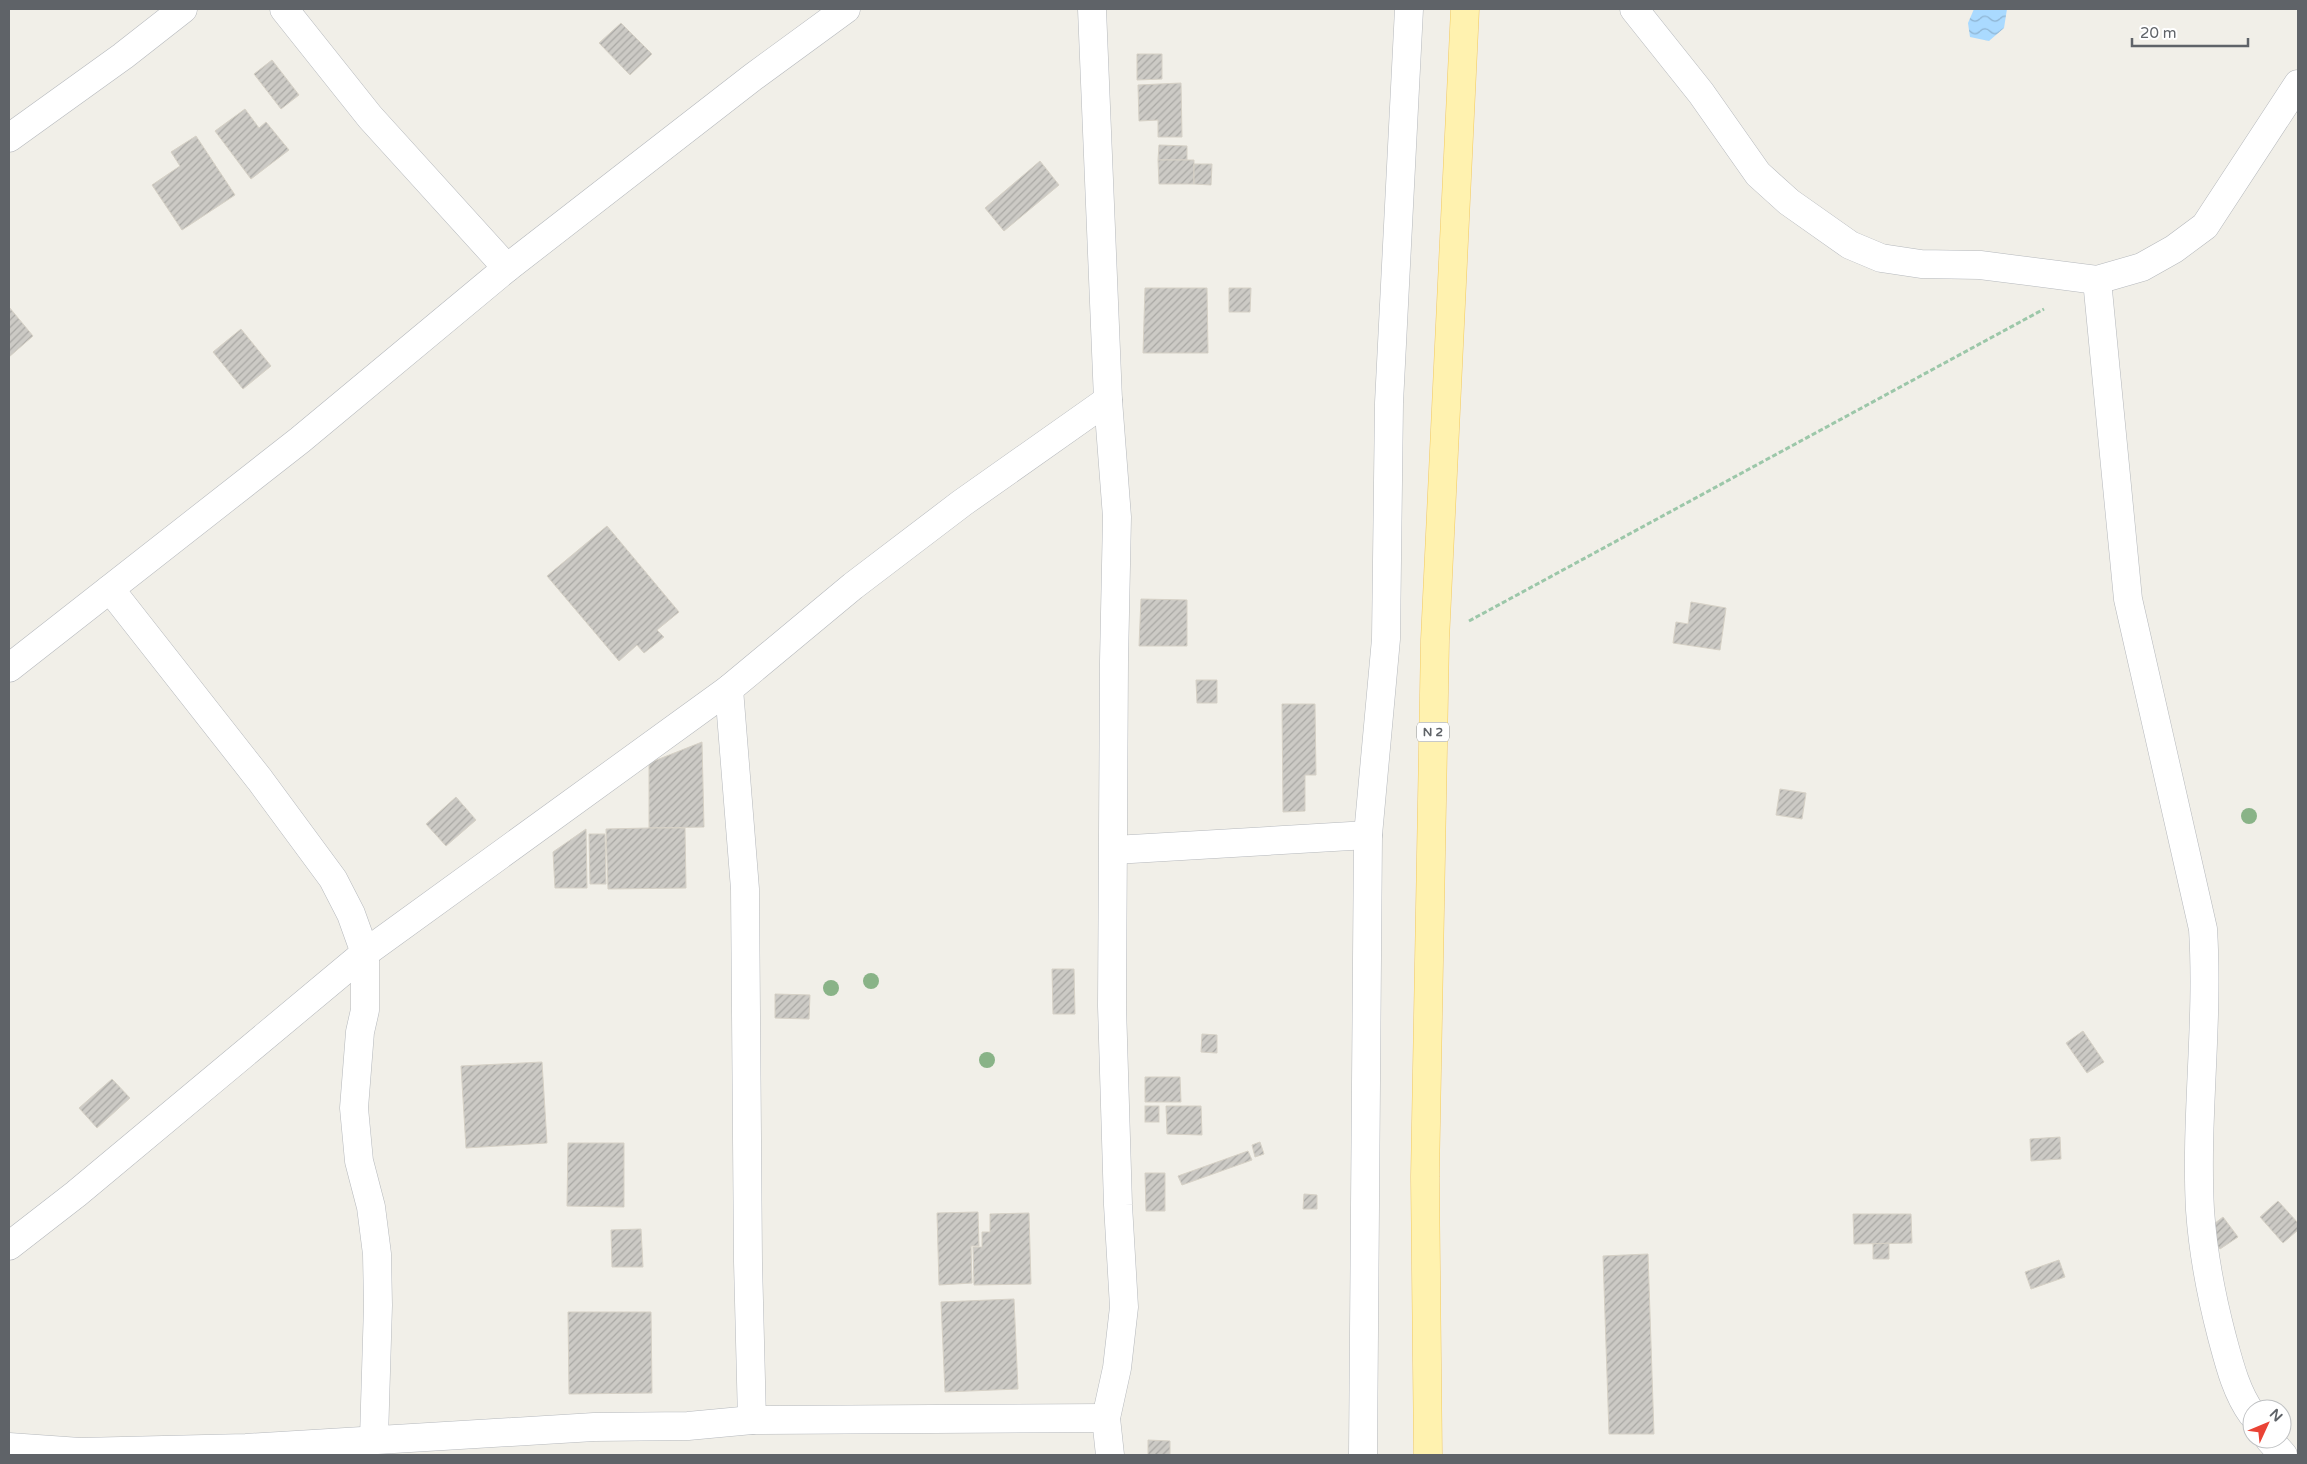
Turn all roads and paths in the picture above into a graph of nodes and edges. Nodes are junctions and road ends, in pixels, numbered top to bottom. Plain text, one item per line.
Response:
1 (184, 9) edge
2 (284, 9) edge
3 (846, 9) edge
4 (1092, 9) edge
5 (1409, 9) edge
6 (1465, 9) edge
7 (1634, 9) edge
8 (2298, 84) edge
9 (11, 134) edge
10 (507, 268) junction
11 (2097, 280) junction
12 (2045, 309) dead end
13 (1108, 400) junction
14 (110, 589) junction
15 (1435, 640) junction
16 (9, 668) edge
17 (729, 689) junction
18 (1368, 835) junction
19 (1114, 850) junction
20 (365, 953) junction
21 (9, 1246) edge
22 (2242, 1399) edge
23 (1106, 1418) junction
24 (752, 1420) junction
25 (383, 1444) edge
26 (9, 1447) edge
27 (1110, 1455) edge
28 (1363, 1455) edge
29 (1428, 1455) edge

1 - 9 street
2 - 10 street
3 - 10 street
4 - 13 street
5 - 18 street
6 - 15 main road, N 2
7 - 11 street
8 - 11 street
10 - 14 street
11 - 22 street
12 - 15 path
13 - 17 street
13 - 19 street
14 - 16 street
14 - 20 street
15 - 29 main road, N 2
17 - 20 street
17 - 24 street
18 - 19 street
18 - 28 street
19 - 23 street
20 - 21 street
20 - 25 street
23 - 24 street
23 - 27 street
24 - 25 street
25 - 26 street

